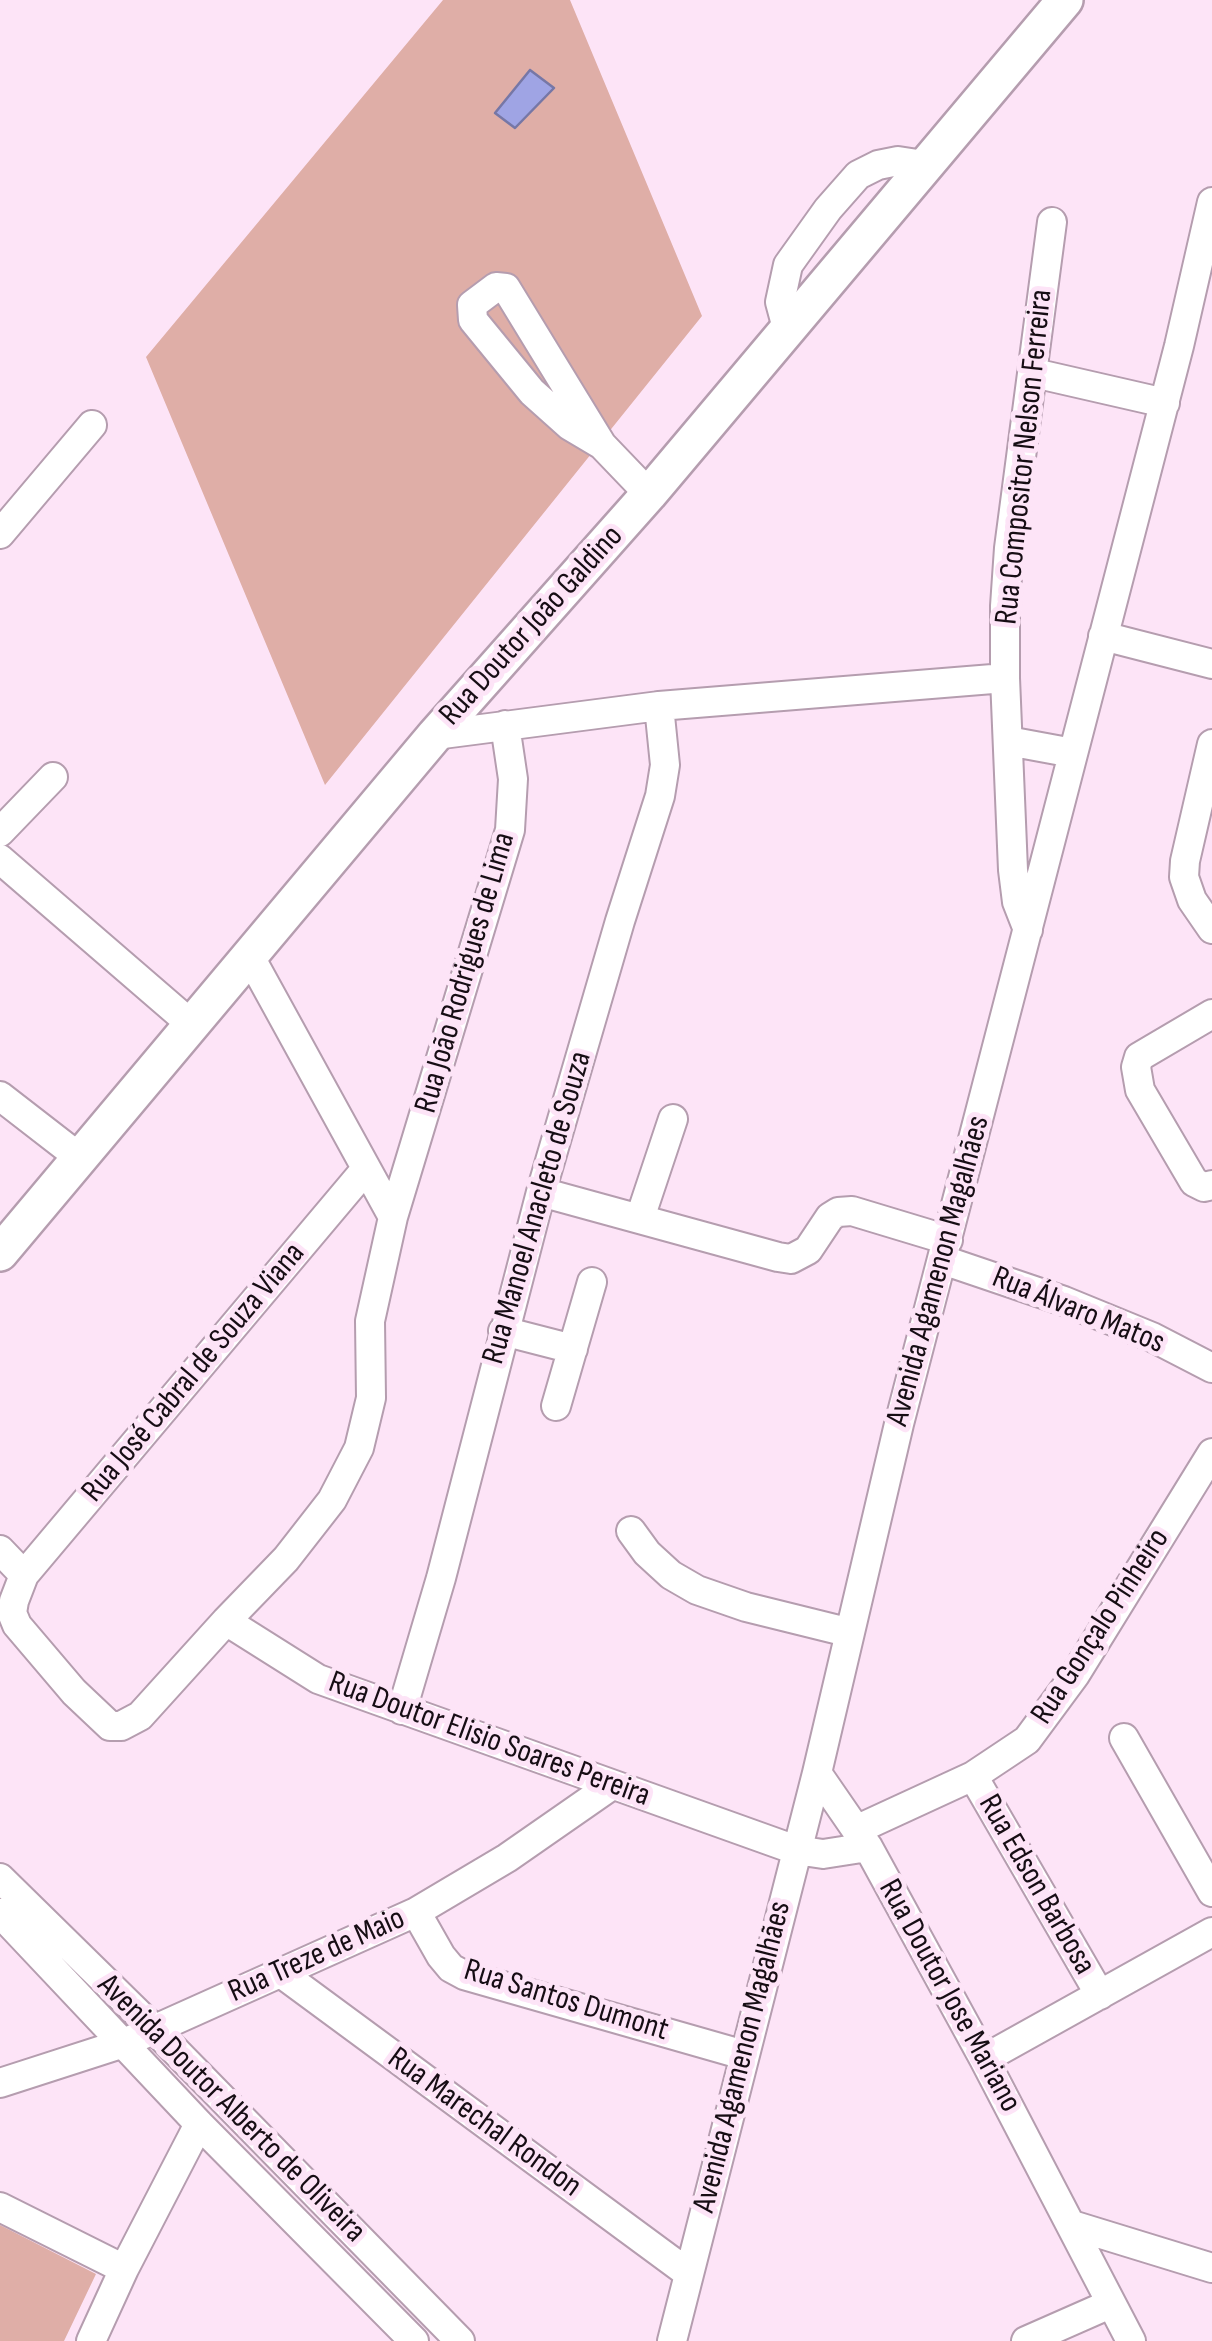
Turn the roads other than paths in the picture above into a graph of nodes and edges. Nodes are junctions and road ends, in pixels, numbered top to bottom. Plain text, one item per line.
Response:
1 (1065, 0) edge
2 (1212, 202) edge
3 (1052, 222) dead end
4 (1034, 372) junction
5 (1164, 402) junction
6 (92, 425) dead end
7 (602, 445) junction
8 (649, 494) junction
9 (0, 534) edge
10 (1103, 636) junction
11 (1212, 664) edge
12 (1004, 678) junction
13 (659, 706) junction
14 (505, 725) junction
15 (435, 735) junction
16 (1008, 740) junction
17 (1212, 744) edge
18 (1073, 753) junction
19 (53, 777) dead end
20 (0, 832) edge
21 (0, 859) edge
22 (1028, 930) junction
23 (1212, 930) edge
24 (249, 955) junction
25 (1212, 1014) edge
26 (191, 1024) junction
27 (0, 1096) edge
28 (673, 1119) dead end
29 (80, 1158) junction
30 (365, 1170) junction
31 (1212, 1185) edge
32 (540, 1192) junction
33 (392, 1217) junction
34 (640, 1218) junction
35 (946, 1250) junction
36 (0, 1252) edge
37 (592, 1282) dead end
38 (503, 1331) junction
39 (572, 1349) junction
40 (1212, 1368) edge
41 (556, 1406) dead end
42 (1212, 1453) edge
43 (631, 1532) dead end
44 (0, 1550) edge
45 (24, 1575) junction
46 (226, 1621) junction
47 (848, 1632) junction
48 (402, 1710) junction
49 (1124, 1738) dead end
50 (816, 1773) junction
51 (973, 1776) junction
52 (612, 1785) junction
53 (863, 1838) junction
54 (796, 1850) junction
55 (1212, 1892) edge
56 (3, 1896) edge
57 (416, 1912) junction
58 (1212, 1932) edge
59 (280, 1973) junction
60 (1100, 1995) junction
61 (154, 2030) junction
62 (124, 2044) junction
63 (744, 2054) junction
64 (984, 2059) junction
65 (0, 2084) edge
66 (199, 2124) junction
67 (3, 2217) edge
68 (1072, 2225) junction
69 (1212, 2268) edge
70 (124, 2269) junction
71 (688, 2274) junction
72 (1110, 2304) junction
73 (91, 2341) edge
74 (414, 2341) edge
75 (460, 2341) edge
76 (672, 2341) edge
77 (1026, 2341) edge
78 (1130, 2341) edge

1 - 8 main road, Rua Doutor João Galdino
2 - 5 street, Avenida Agamenon Magalhães
3 - 4 street, Rua Compositor Nelson Ferreira
4 - 5 street
4 - 12 street, Rua Compositor Nelson Ferreira
5 - 10 street, Avenida Agamenon Magalhães
6 - 9 street
7 - 7 street
7 - 8 street
8 - 15 main road, Rua Doutor João Galdino
10 - 11 street
10 - 18 street, Avenida Agamenon Magalhães
12 - 13 street
12 - 16 street, Rua Compositor Nelson Ferreira
13 - 14 street
13 - 32 street, Rua Manoel Anacleto de Souza
14 - 15 street
14 - 33 street, Rua João Rodrigues de Lima
15 - 24 main road, Rua Doutor João Galdino
16 - 18 street
16 - 22 street, Rua Compositor Nelson Ferreira
17 - 23 street
18 - 22 street, Avenida Agamenon Magalhães
19 - 20 street
21 - 26 street
22 - 35 street, Avenida Agamenon Magalhães
24 - 26 main road, Rua Doutor João Galdino
24 - 30 street
25 - 31 street
26 - 29 main road, Rua Doutor João Galdino
27 - 29 street
28 - 34 street
29 - 36 main road, Rua Doutor João Galdino
30 - 33 street
30 - 45 street, Rua José Cabral de Souza Viana
32 - 34 street
32 - 38 street, Rua Manoel Anacleto de Souza
33 - 46 street, Rua João Rodrigues de Lima
34 - 35 street, Rua Álvaro Matos
35 - 40 street, Rua Álvaro Matos
35 - 47 street, Avenida Agamenon Magalhães
37 - 39 street
38 - 39 street
38 - 48 street, Rua Manoel Anacleto de Souza
39 - 41 street
42 - 51 street, Rua Gonçalo Pinheiro
43 - 47 street
44 - 45 street
45 - 46 street
46 - 48 street, Rua Doutor Elisio Soares Pereira
47 - 50 street, Avenida Agamenon Magalhães
48 - 52 street, Rua Doutor Elisio Soares Pereira
49 - 55 street
50 - 53 street, Rua Doutor Jose Mariano
50 - 54 street, Avenida Agamenon Magalhães
51 - 53 street, Rua Gonçalo Pinheiro
51 - 60 street, Rua Edson Barbosa
52 - 54 street, Rua Doutor Elisio Soares Pereira
52 - 57 street, Rua Treze de Maio
53 - 54 street, Rua Doutor Elisio Soares Pereira
53 - 64 street, Rua Doutor Jose Mariano
54 - 63 street, Avenida Agamenon Magalhães
56 - 61 street, Avenida Doutor Alberto de Oliveira
56 - 62 street, Avenida Doutor Alberto de Oliveira
57 - 59 street, Rua Treze de Maio
57 - 63 street, Rua Santos Dumont
58 - 60 street
59 - 61 street, Rua Treze de Maio
59 - 71 street, Rua Marechal Rondon
60 - 64 street
61 - 62 street, Rua Treze de Maio
61 - 75 street, Avenida Doutor Alberto de Oliveira
62 - 65 street, Rua Treze de Maio
62 - 66 street, Avenida Doutor Alberto de Oliveira
63 - 71 street, Avenida Agamenon Magalhães
64 - 68 street, Rua Doutor Jose Mariano
66 - 70 street
66 - 74 street, Avenida Doutor Alberto de Oliveira
67 - 70 street
68 - 69 street
68 - 72 street, Rua Doutor Jose Mariano
70 - 73 street
71 - 76 street, Avenida Agamenon Magalhães
72 - 77 street
72 - 78 street, Rua Doutor Jose Mariano

